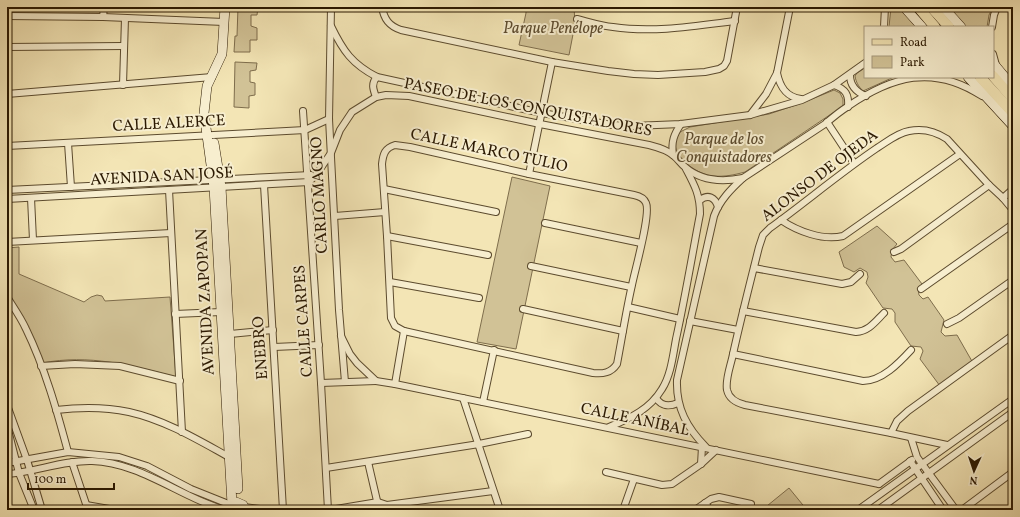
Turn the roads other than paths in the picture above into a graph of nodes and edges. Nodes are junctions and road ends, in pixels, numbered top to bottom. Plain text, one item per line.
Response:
1 (104, 7) edge
2 (224, 7) edge
3 (331, 7) edge
4 (382, 7) edge
5 (737, 7) edge
6 (790, 7) edge
7 (885, 7) edge
8 (904, 7) edge
9 (918, 7) edge
10 (931, 7) edge
11 (943, 7) edge
12 (997, 7) edge
13 (7, 16) edge
14 (103, 17) junction
15 (125, 18) junction
16 (577, 19) dead end
17 (735, 21) junction
18 (224, 22) junction
19 (331, 26) junction
20 (884, 26) edge
21 (921, 26) edge
22 (935, 26) edge
23 (948, 26) edge
24 (960, 26) edge
25 (992, 26) edge
26 (124, 46) junction
27 (7, 47) edge
28 (552, 62) junction
29 (864, 64) edge
30 (994, 70) edge
31 (777, 73) junction
32 (850, 75) junction
33 (212, 77) junction
34 (377, 77) junction
35 (908, 78) edge
36 (937, 78) edge
37 (969, 78) edge
38 (977, 78) edge
39 (981, 78) edge
40 (123, 85) junction
41 (834, 85) junction
42 (989, 87) junction
43 (1013, 87) edge
44 (1013, 91) edge
45 (7, 94) edge
46 (866, 96) junction
47 (376, 97) junction
48 (1013, 99) edge
49 (802, 100) junction
50 (991, 102) junction
51 (848, 107) junction
52 (303, 111) dead end
53 (542, 113) junction
54 (1013, 113) edge
55 (750, 115) junction
56 (329, 120) junction
57 (827, 122) junction
58 (540, 124) junction
59 (681, 124) junction
60 (1013, 126) edge
61 (305, 130) junction
62 (209, 135) junction
63 (68, 142) junction
64 (7, 146) edge
65 (331, 153) junction
66 (673, 154) junction
67 (960, 154) junction
68 (854, 163) junction
69 (685, 168) junction
70 (529, 174) junction
71 (308, 175) junction
72 (316, 175) junction
73 (743, 178) junction
74 (309, 182) junction
75 (217, 183) junction
76 (264, 185) junction
77 (989, 185) junction
78 (71, 187) junction
79 (384, 189) junction
80 (1013, 189) edge
81 (7, 190) edge
82 (169, 190) junction
83 (31, 198) junction
84 (1003, 198) junction
85 (7, 199) edge
86 (700, 200) junction
87 (718, 207) junction
88 (1013, 210) edge
89 (385, 212) junction
90 (496, 212) dead end
91 (335, 216) junction
92 (781, 220) junction
93 (545, 223) dead end
94 (1013, 224) edge
95 (171, 233) junction
96 (387, 236) junction
97 (33, 240) junction
98 (7, 242) edge
99 (641, 243) junction
100 (894, 252) dead end
101 (488, 255) dead end
102 (532, 266) dead end
103 (754, 268) junction
104 (860, 274) dead end
105 (1013, 280) edge
106 (390, 282) junction
107 (632, 287) junction
108 (921, 289) dead end
109 (7, 297) edge
110 (479, 298) dead end
111 (628, 307) junction
112 (522, 309) dead end
113 (743, 311) junction
114 (222, 312) junction
115 (884, 313) dead end
116 (175, 314) junction
117 (680, 319) junction
118 (690, 321) junction
119 (947, 324) dead end
120 (273, 330) junction
121 (401, 330) junction
122 (738, 330) junction
123 (623, 331) junction
124 (230, 334) junction
125 (1013, 335) edge
126 (341, 336) junction
127 (319, 345) junction
128 (274, 347) junction
129 (494, 350) junction
130 (911, 350) dead end
131 (733, 354) junction
132 (41, 366) junction
133 (180, 381) junction
134 (376, 381) junction
135 (345, 382) junction
136 (321, 383) junction
137 (395, 384) junction
138 (463, 398) junction
139 (656, 398) junction
140 (1013, 399) edge
141 (483, 402) junction
142 (678, 403) junction
143 (7, 405) edge
144 (56, 410) junction
145 (1013, 412) edge
146 (7, 426) edge
147 (609, 428) junction
148 (182, 432) junction
149 (891, 433) junction
150 (528, 434) dead end
151 (911, 438) junction
152 (479, 444) junction
153 (948, 445) junction
154 (705, 448) junction
155 (716, 450) junction
156 (68, 452) junction
157 (229, 457) junction
158 (917, 457) junction
159 (28, 460) junction
160 (16, 462) junction
161 (72, 462) junction
162 (368, 462) junction
163 (910, 462) junction
164 (7, 463) edge
165 (701, 464) junction
166 (922, 464) junction
167 (326, 468) junction
168 (915, 469) junction
169 (30, 471) junction
170 (606, 472) dead end
171 (1013, 472) edge
172 (19, 473) junction
173 (928, 473) junction
174 (7, 474) edge
175 (921, 478) junction
176 (634, 479) junction
177 (879, 484) junction
178 (493, 491) junction
179 (882, 494) junction
180 (705, 503) junction
181 (751, 504) dead end
182 (235, 507) edge
183 (87, 508) edge
184 (377, 508) edge
185 (34, 510) edge
186 (42, 510) edge
187 (114, 510) edge
188 (269, 510) edge
189 (283, 510) edge
190 (329, 510) edge
191 (500, 510) edge
192 (623, 510) edge
193 (695, 510) edge
194 (710, 510) edge
195 (858, 510) edge
196 (878, 510) edge
197 (944, 510) edge
198 (956, 510) edge
199 (962, 510) edge

1 - 14 street
2 - 18 street, AVENIDA ZAPOPAN
3 - 19 street, CARLO MAGNO
4 - 28 street
5 - 17 street
6 - 31 street
7 - 20 street
8 - 21 street
9 - 22 main road
10 - 23 main road
11 - 24 street
12 - 25 street
13 - 14 street
14 - 15 street
15 - 18 street
15 - 26 street
16 - 17 street
17 - 28 street
18 - 33 street, AVENIDA ZAPOPAN
19 - 34 street, PASEO DE LOS CONQUISTADORES
19 - 56 street, CARLO MAGNO
26 - 27 street
26 - 40 street
28 - 53 street
29 - 32 street, PASEO DE LOS CONQUISTADORES
30 - 43 street
30 - 44 main road
30 - 48 main road
31 - 49 street
31 - 55 street
32 - 41 street, PASEO DE LOS CONQUISTADORES
32 - 46 street
33 - 40 street
33 - 62 street, AVENIDA ZAPOPAN
34 - 47 street
34 - 53 street, PASEO DE LOS CONQUISTADORES
35 - 46 street, PASEO DE LOS CONQUISTADORES
36 - 50 street, PASEO DE LOS CONQUISTADORES
37 - 50 street
38 - 42 main road
39 - 42 main road
40 - 45 street
41 - 49 street, PASEO DE LOS CONQUISTADORES
41 - 51 street
42 - 54 main road
46 - 51 street, PASEO DE LOS CONQUISTADORES
47 - 58 street, PASEO DE LOS CONQUISTADORES
47 - 65 street, PASEO DE LOS CONQUISTADORES
49 - 55 street, PASEO DE LOS CONQUISTADORES
50 - 60 street
51 - 57 street, PASEO DE LOS CONQUISTADORES
52 - 61 street, CALLE CARPES
53 - 58 street
53 - 59 street, PASEO DE LOS CONQUISTADORES
55 - 59 street, PASEO DE LOS CONQUISTADORES
56 - 61 street, CALLE ALERCE
56 - 65 street, CARLO MAGNO
57 - 68 street
57 - 73 street, PASEO DE LOS CONQUISTADORES
58 - 66 street, PASEO DE LOS CONQUISTADORES
58 - 70 street
59 - 66 street, PASEO DE LOS CONQUISTADORES
61 - 62 street, CALLE ALERCE
61 - 71 street, CALLE CARPES
62 - 63 street, CALLE ALERCE
62 - 75 street, AVENIDA ZAPOPAN
63 - 64 street, CALLE ALERCE
63 - 78 street
65 - 72 street
65 - 91 street, CARLO MAGNO
66 - 69 street, PASEO DE LOS CONQUISTADORES
67 - 68 street, ALONSO DE OJEDA
67 - 77 street
67 - 92 street
68 - 92 street, ALONSO DE OJEDA
69 - 73 street, PASEO DE LOS CONQUISTADORES
69 - 86 street
70 - 79 street, CALLE MARCO TULIO
70 - 99 street, CALLE MARCO TULIO
71 - 72 street, AVENIDA SAN JOSÉ
71 - 74 street, CALLE CARPES
71 - 75 street, AVENIDA SAN JOSÉ
72 - 74 street
73 - 87 street
74 - 76 street, AVENIDA SAN JOSÉ
74 - 127 street, CALLE CARPES
75 - 76 street, AVENIDA SAN JOSÉ
75 - 78 street, AVENIDA SAN JOSÉ
75 - 82 street, AVENIDA SAN JOSÉ
75 - 114 street, AVENIDA ZAPOPAN
75 - 124 street, AVENIDA ZAPOPAN
76 - 120 street, ENEBRO
77 - 84 street
77 - 100 street
78 - 81 street, AVENIDA SAN JOSÉ
79 - 89 street, CALLE MARCO TULIO
79 - 90 street
80 - 84 street
82 - 83 street, AVENIDA SAN JOSÉ
82 - 95 street
83 - 85 street, AVENIDA SAN JOSÉ
83 - 97 street
84 - 88 street
86 - 87 street
86 - 117 street
87 - 118 street
89 - 91 street
89 - 96 street, CALLE MARCO TULIO
91 - 126 street, CARLO MAGNO
92 - 103 street, ALONSO DE OJEDA
93 - 99 street
94 - 108 street
95 - 97 street
95 - 116 street
96 - 101 street
96 - 106 street, CALLE MARCO TULIO
97 - 98 street
99 - 107 street
102 - 107 street
103 - 104 street
103 - 113 street, ALONSO DE OJEDA
105 - 119 street
106 - 110 street
106 - 121 street, CALLE MARCO TULIO
107 - 111 street
109 - 132 street
111 - 117 street
111 - 123 street
112 - 123 street
113 - 115 street
113 - 122 street, ALONSO DE OJEDA
114 - 116 street
114 - 157 street, AVENIDA ZAPOPAN
116 - 133 street
117 - 139 street
118 - 122 street
118 - 142 street
120 - 124 street
120 - 128 street, ENEBRO
121 - 129 street
121 - 137 street
122 - 131 street, ALONSO DE OJEDA
123 - 129 street
124 - 182 street, AVENIDA ZAPOPAN
125 - 149 street
126 - 134 street
126 - 135 street, CARLO MAGNO
127 - 128 street
127 - 136 street, CALLE CARPES
128 - 189 street, ENEBRO
129 - 141 street
130 - 131 street
131 - 149 street, ALONSO DE OJEDA
132 - 133 street
132 - 144 street
133 - 148 street
134 - 135 street, CALLE ANÍBAL
134 - 137 street, CALLE ANÍBAL
135 - 136 street, CALLE ANÍBAL
136 - 167 street, CALLE CARPES
137 - 138 street, CALLE ANÍBAL
138 - 141 street, CALLE ANÍBAL
138 - 152 street
139 - 142 street
139 - 147 street
140 - 153 street
141 - 147 street, CALLE ANÍBAL
142 - 154 street
143 - 159 street
144 - 148 street
144 - 156 street
145 - 173 street
146 - 160 street
147 - 154 street, CALLE ANÍBAL
148 - 157 street
149 - 151 street
150 - 152 street
151 - 153 street
151 - 158 street
152 - 162 street
152 - 178 street
153 - 166 street
154 - 155 street, CALLE ANÍBAL
154 - 165 street
155 - 165 street
155 - 177 street, CALLE ANÍBAL
156 - 159 street
156 - 182 street
157 - 182 street, AVENIDA ZAPOPAN
158 - 163 street
158 - 166 street
159 - 160 street
159 - 169 street
160 - 164 street
160 - 172 street
161 - 169 street
161 - 182 street
161 - 183 street
162 - 167 street
162 - 184 street
163 - 168 street
163 - 177 street
165 - 176 street
166 - 168 street
166 - 173 street
167 - 190 street, CALLE CARPES
168 - 175 street
168 - 179 street
169 - 172 street
169 - 186 street
170 - 176 street
171 - 199 street
172 - 174 street
172 - 185 street
173 - 175 street
173 - 198 street
175 - 196 street
175 - 197 street
176 - 192 street
177 - 179 street
178 - 184 street
178 - 191 street
179 - 195 street
180 - 181 street
180 - 193 street
180 - 194 street
182 - 188 street
183 - 187 street
184 - 190 street

